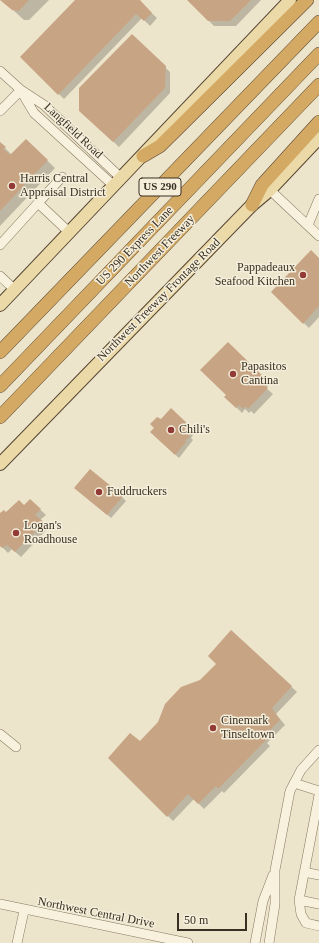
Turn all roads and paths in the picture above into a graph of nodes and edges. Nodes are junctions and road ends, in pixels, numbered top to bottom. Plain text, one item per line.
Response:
1 (290, 0) edge
2 (307, 0) edge
3 (319, 22) edge
4 (319, 54) edge
5 (0, 71) edge
6 (319, 85) edge
7 (20, 90) junction
8 (0, 111) edge
9 (319, 122) edge
10 (319, 138) edge
11 (143, 156) junction
12 (62, 177) dead end
13 (118, 182) junction
14 (270, 190) junction
15 (319, 199) edge
16 (38, 203) junction
17 (252, 205) junction
18 (308, 225) junction
19 (70, 233) junction
20 (319, 236) edge
21 (0, 245) edge
22 (0, 276) edge
23 (15, 290) junction
24 (0, 305) edge
25 (0, 352) edge
26 (0, 386) edge
27 (0, 417) edge
28 (0, 464) edge
29 (0, 734) edge
30 (16, 747) dead end
31 (319, 750) edge
32 (294, 783) junction
33 (319, 790) edge
34 (319, 795) edge
35 (309, 846) junction
36 (319, 848) edge
37 (275, 870) junction
38 (304, 872) junction
39 (319, 875) edge
40 (299, 900) junction
41 (0, 904) edge
42 (319, 904) edge
43 (24, 911) junction
44 (319, 926) edge
45 (17, 943) edge
46 (188, 943) edge
47 (255, 943) edge
48 (269, 943) edge

1 - 11 main road
2 - 11 highway
3 - 25 highway, US 290
4 - 26 highway, US 290 Express Lane
5 - 7 street, Langfield Road
6 - 27 highway, Northwest Freeway
7 - 8 street
7 - 13 street, Langfield Road
9 - 17 highway
10 - 14 main road, Northwest Freeway Frontage Road
11 - 13 main road
12 - 16 street
13 - 19 main road
14 - 17 main road, Northwest Freeway Frontage Road
14 - 18 street
15 - 18 street
16 - 19 street
16 - 21 street
17 - 28 main road, Northwest Freeway Frontage Road
18 - 20 street
19 - 23 main road
22 - 23 street
23 - 24 main road
29 - 30 street
31 - 32 street
32 - 33 street
32 - 37 street
34 - 35 street
35 - 36 street
35 - 38 street
37 - 47 street
37 - 48 street
38 - 39 street
38 - 40 street
40 - 42 street
40 - 44 street
41 - 43 street, Northwest Central Drive
43 - 45 street
43 - 46 street, Northwest Central Drive

